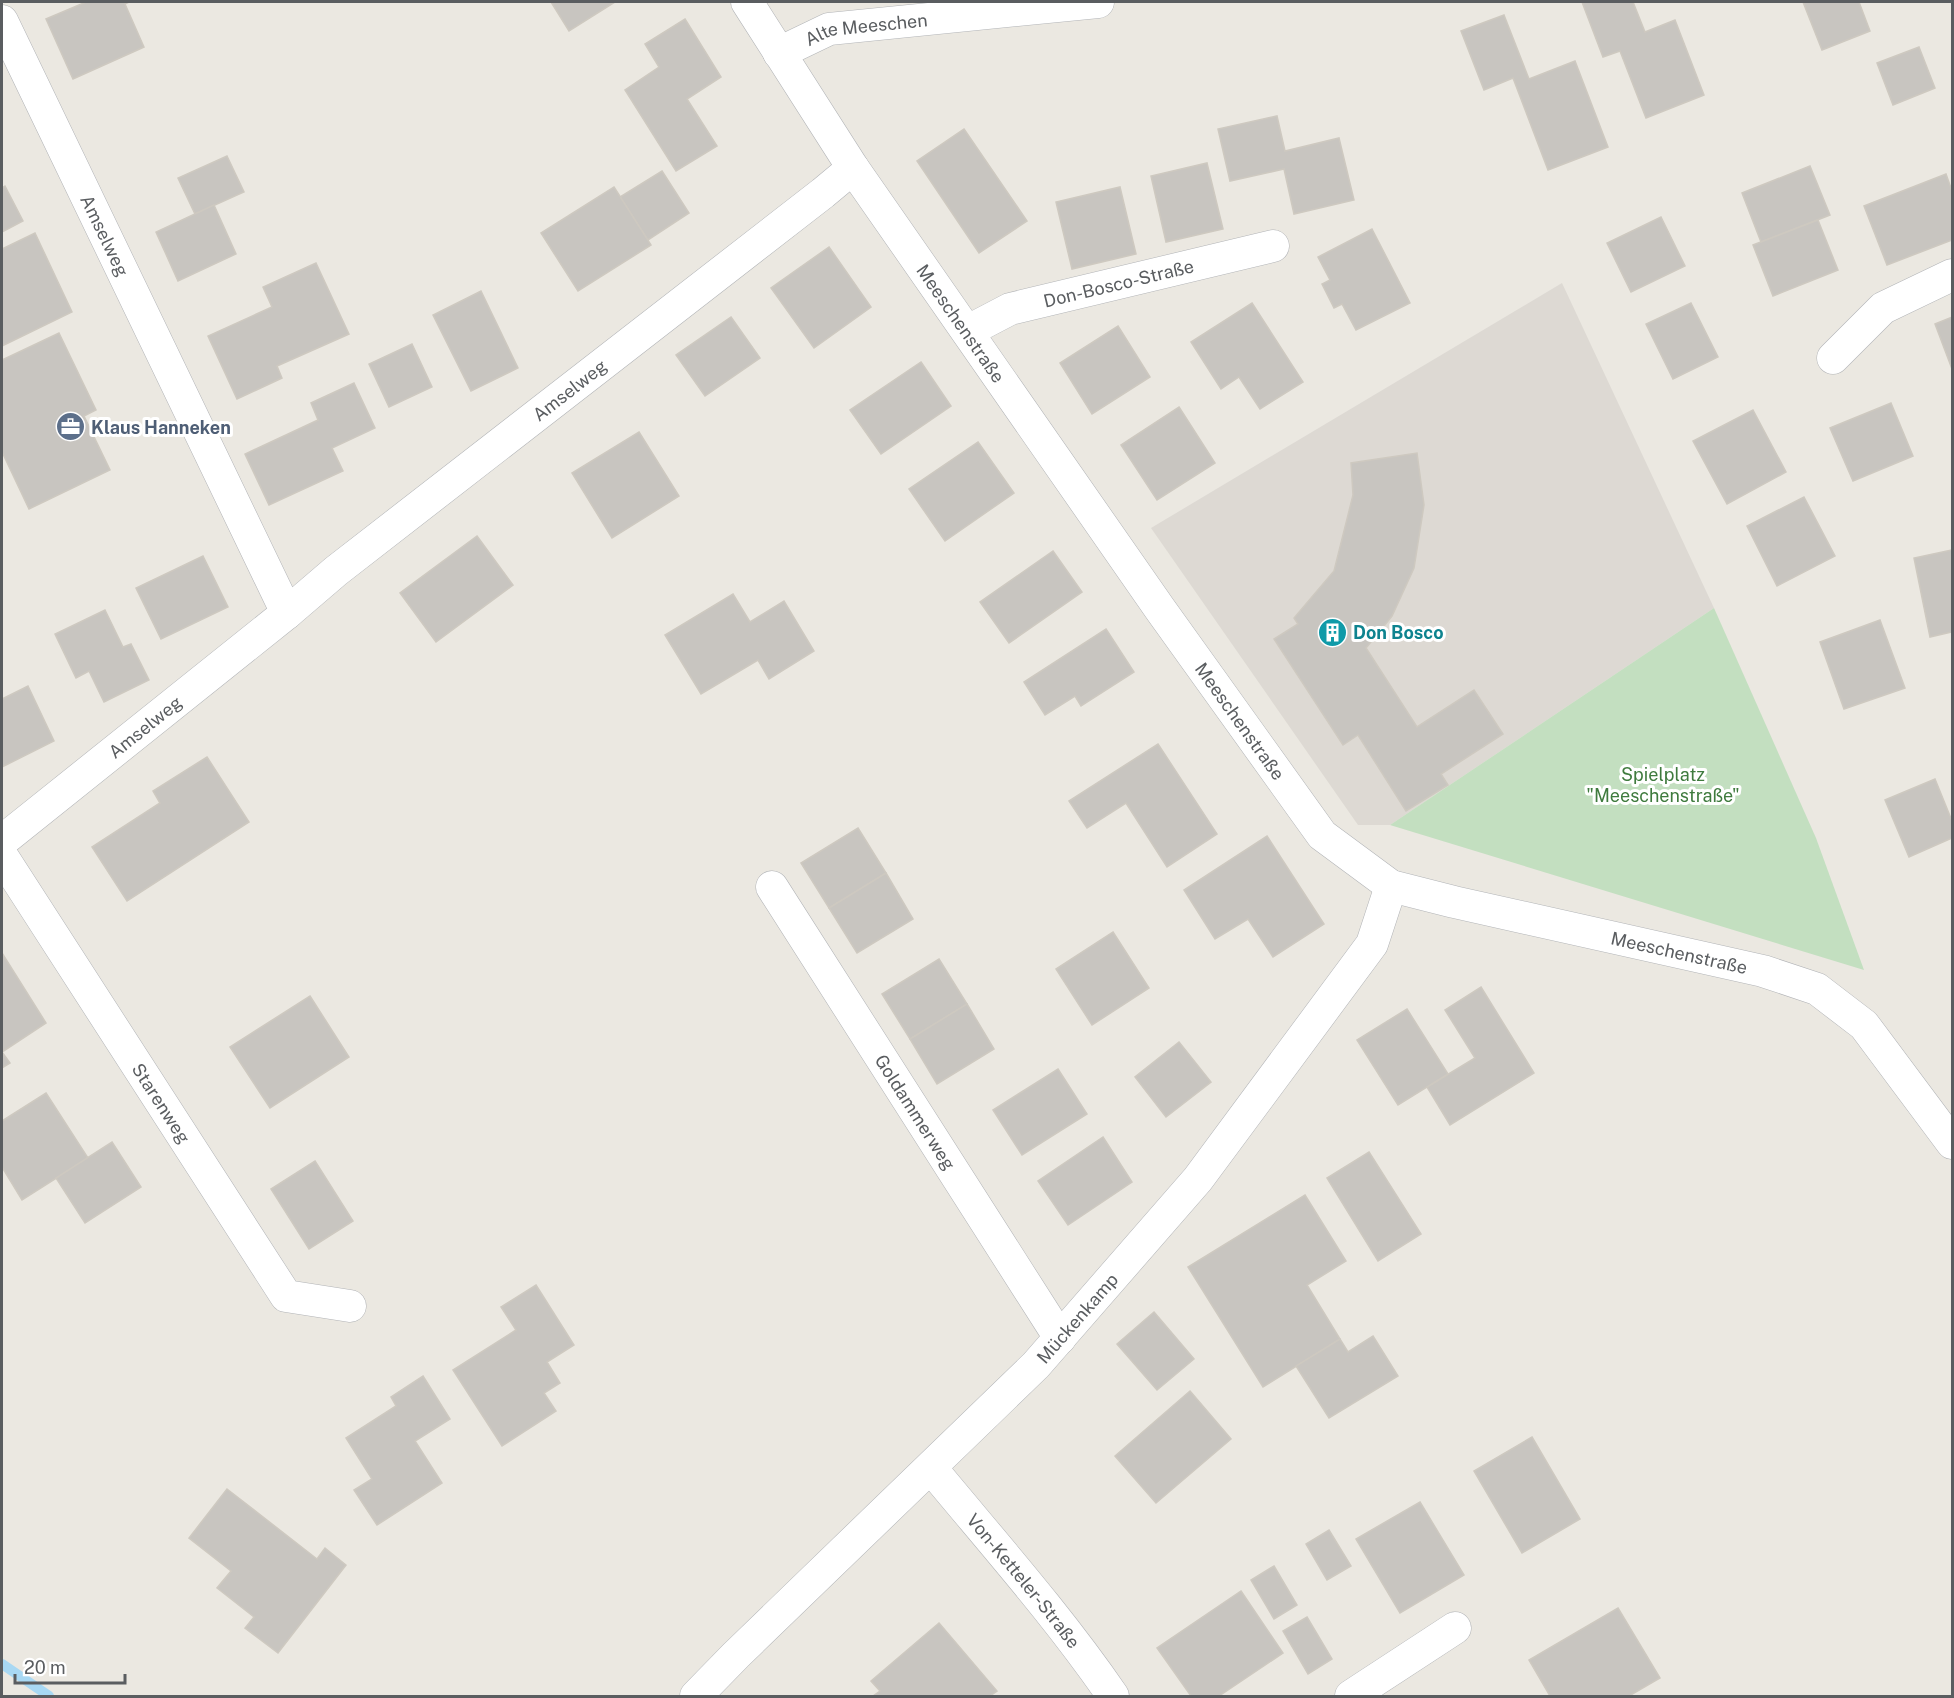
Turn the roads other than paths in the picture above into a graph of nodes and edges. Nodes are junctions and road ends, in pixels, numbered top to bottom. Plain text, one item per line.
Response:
1 (747, 2) edge
2 (1098, 2) edge
3 (2, 21) edge
4 (779, 53) junction
5 (853, 168) junction
6 (1272, 246) dead end
7 (1953, 275) edge
8 (968, 331) junction
9 (1833, 358) dead end
10 (287, 613) junction
11 (2, 841) edge
12 (2, 856) edge
13 (1391, 886) junction
14 (772, 887) dead end
15 (1953, 1143) edge
16 (350, 1306) dead end
17 (1060, 1338) junction
18 (931, 1468) junction
19 (1455, 1628) dead end
20 (696, 1696) edge
21 (1113, 1696) edge
22 (1351, 1696) edge

1 - 4 street, Meeschenstraße
2 - 4 street, Alte Meeschen
3 - 10 street, Amselweg
4 - 5 street, Meeschenstraße
5 - 8 street, Meeschenstraße
5 - 10 street, Amselweg
6 - 8 street, Don-Bosco-Straße
7 - 9 street
8 - 13 street, Meeschenstraße
10 - 11 street, Amselweg
12 - 16 street, Starenweg
13 - 15 street, Meeschenstraße
13 - 17 street, Mückenkamp
14 - 17 street, Goldammerweg
17 - 18 street, Mückenkamp
18 - 20 street, Mückenkamp
18 - 21 street, Von-Ketteler-Straße
19 - 22 street

